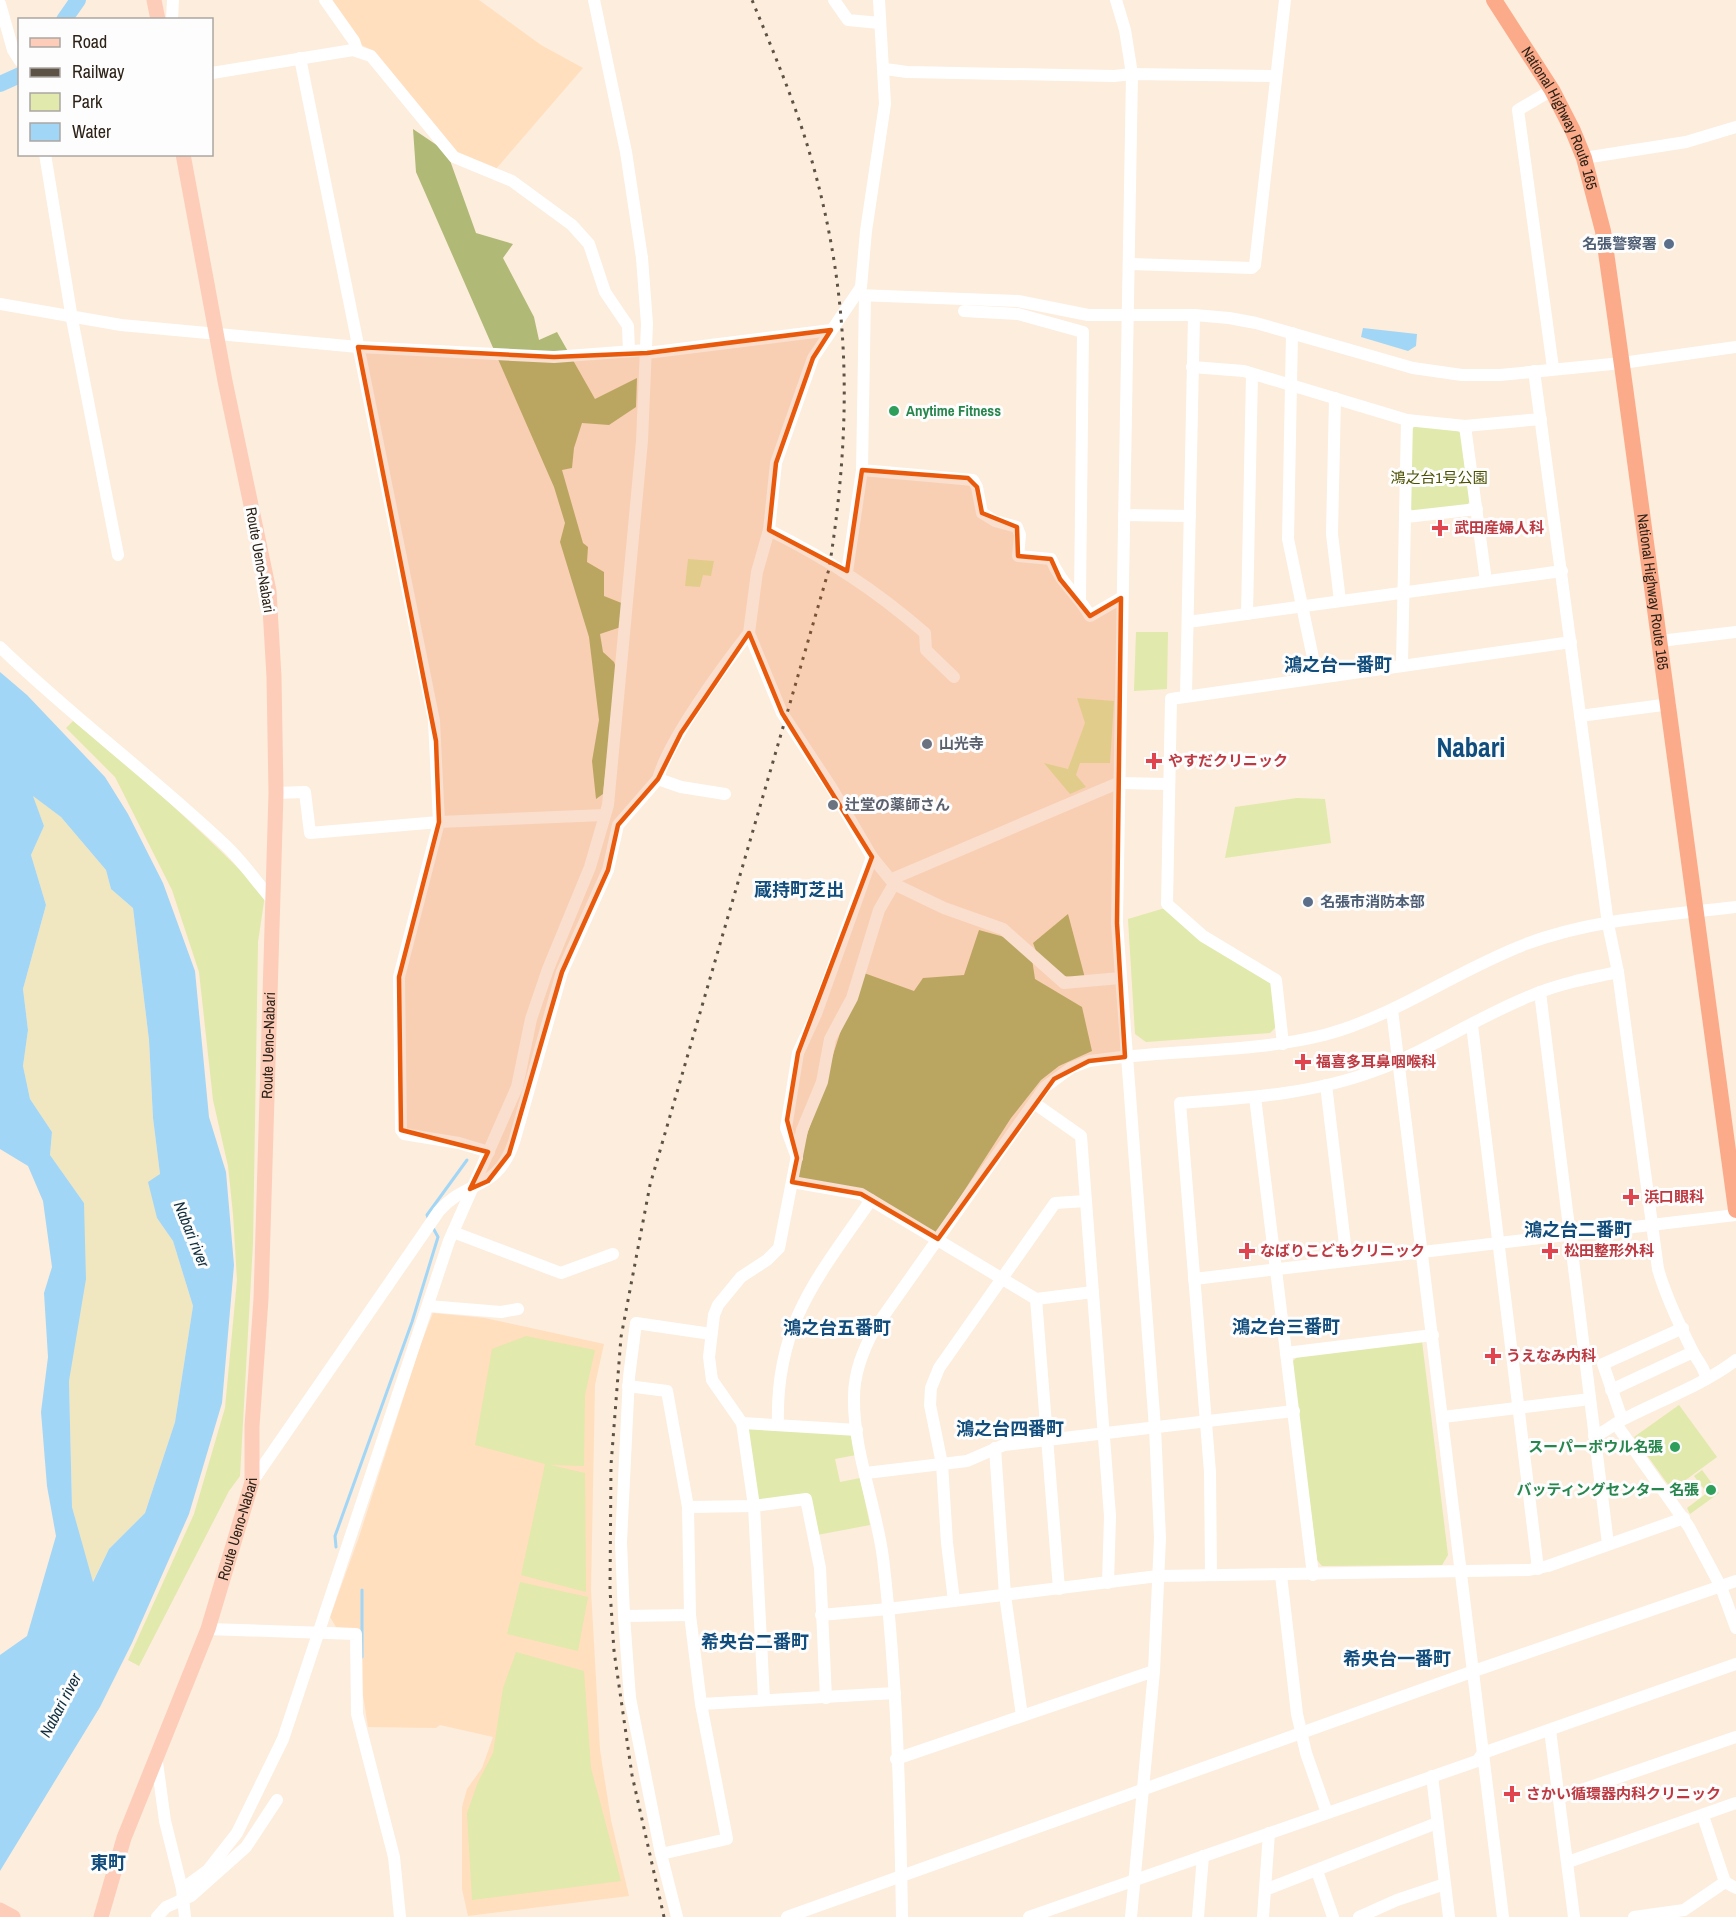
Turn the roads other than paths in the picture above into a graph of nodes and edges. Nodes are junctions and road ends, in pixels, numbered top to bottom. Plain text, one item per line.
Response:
1 (154, 0) edge
2 (173, 0) edge
3 (325, 0) edge
4 (594, 0) edge
5 (834, 0) edge
6 (879, 0) edge
7 (1116, 0) edge
8 (1285, 0) edge
9 (1494, 0) edge
10 (0, 4) edge
11 (158, 18) edge
12 (172, 18) edge
13 (880, 23) junction
14 (357, 50) junction
15 (300, 58) junction
16 (18, 59) edge
17 (885, 69) junction
18 (213, 73) edge
19 (1132, 74) junction
20 (1275, 76) junction
21 (1552, 90) junction
22 (1736, 127) edge
23 (45, 156) edge
24 (183, 156) edge
25 (1584, 158) junction
26 (1131, 264) junction
27 (861, 295) junction
28 (0, 304) edge
29 (964, 311) dead end
30 (1194, 315) junction
31 (1129, 316) junction
32 (72, 319) junction
33 (831, 330) junction
34 (1292, 333) junction
35 (217, 335) junction
36 (358, 347) junction
37 (1736, 347) edge
38 (629, 351) junction
39 (647, 351) junction
40 (1622, 363) junction
41 (1192, 367) junction
42 (1553, 368) junction
43 (1533, 371) junction
44 (1252, 374) junction
45 (1290, 385) junction
46 (1335, 398) junction
47 (1541, 419) junction
48 (1407, 420) junction
49 (1465, 426) junction
50 (862, 470) junction
51 (1477, 509) junction
52 (1124, 515) junction
53 (1190, 516) junction
54 (1406, 518) junction
55 (769, 530) junction
56 (118, 555) dead end
57 (1562, 571) junction
58 (847, 572) junction
59 (1486, 581) junction
60 (1403, 593) junction
61 (1080, 598) junction
62 (1121, 598) junction
63 (1340, 602) junction
64 (1303, 606) junction
65 (1247, 614) junction
66 (1188, 622) junction
67 (1736, 632) edge
68 (749, 633) junction
69 (1660, 641) junction
70 (1571, 642) junction
71 (0, 647) edge
72 (1402, 664) junction
73 (954, 677) dead end
74 (1317, 677) junction
75 (1186, 695) junction
76 (1670, 704) junction
77 (1580, 716) junction
78 (658, 779) junction
79 (1119, 783) junction
80 (1169, 784) junction
81 (276, 792) junction
82 (725, 794) dead end
83 (604, 815) junction
84 (439, 822) junction
85 (872, 857) junction
86 (893, 881) junction
87 (274, 902) junction
88 (1736, 907) edge
89 (1694, 912) junction
90 (1608, 924) junction
91 (1618, 972) junction
92 (1120, 978) junction
93 (1540, 992) junction
94 (1392, 1010) junction
95 (1472, 1025) junction
96 (1283, 1044) junction
97 (1125, 1057) junction
98 (1399, 1061) junction
99 (1326, 1085) junction
100 (1255, 1097) junction
101 (1034, 1103) junction
102 (489, 1152) junction
103 (797, 1158) junction
104 (792, 1182) junction
105 (470, 1189) junction
106 (871, 1200) junction
107 (1086, 1201) junction
108 (1736, 1212) edge
109 (1652, 1224) junction
110 (453, 1232) junction
111 (1570, 1234) junction
112 (938, 1239) junction
113 (1498, 1242) junction
114 (1422, 1252) junction
115 (613, 1254) dead end
116 (1347, 1261) junction
117 (1276, 1270) junction
118 (1002, 1278) junction
119 (1194, 1279) junction
120 (1093, 1292) junction
121 (1036, 1299) junction
122 (428, 1306) junction
123 (518, 1308) dead end
124 (1683, 1328) junction
125 (711, 1334) junction
126 (1433, 1335) junction
127 (1693, 1352) junction
128 (1286, 1353) junction
129 (1736, 1360) edge
130 (1706, 1379) junction
131 (628, 1386) junction
132 (1611, 1390) junction
133 (1590, 1399) junction
134 (1518, 1407) junction
135 (1294, 1411) junction
136 (1443, 1417) junction
137 (1205, 1421) junction
138 (1619, 1422) junction
139 (742, 1423) junction
140 (778, 1425) junction
141 (1155, 1428) junction
142 (857, 1430) junction
143 (1105, 1433) junction
144 (1594, 1436) junction
145 (1047, 1441) junction
146 (995, 1448) junction
147 (942, 1464) junction
148 (866, 1473) junction
149 (252, 1482) junction
150 (754, 1506) junction
151 (688, 1507) junction
152 (1684, 1518) junction
153 (1608, 1544) junction
154 (1538, 1569) junction
155 (1462, 1573) junction
156 (1211, 1575) junction
157 (1281, 1575) junction
158 (1313, 1575) junction
159 (1158, 1576) junction
160 (1736, 1581) edge
161 (1108, 1583) junction
162 (1721, 1587) junction
163 (1059, 1589) junction
164 (1005, 1595) junction
165 (954, 1601) junction
166 (888, 1609) junction
167 (690, 1615) junction
168 (821, 1615) junction
169 (624, 1616) junction
170 (1736, 1628) edge
171 (208, 1629) junction
172 (319, 1633) junction
173 (1736, 1664) edge
174 (1154, 1671) junction
175 (1474, 1671) junction
176 (895, 1693) junction
177 (826, 1698) junction
178 (764, 1699) junction
179 (701, 1704) junction
180 (1022, 1716) junction
181 (1550, 1730) junction
182 (1302, 1735) junction
183 (1736, 1737) edge
184 (1483, 1753) junction
185 (156, 1754) junction
186 (897, 1759) junction
187 (1432, 1776) junction
188 (1145, 1789) junction
189 (1561, 1797) junction
190 (277, 1800) dead end
191 (1736, 1803) edge
192 (1327, 1813) junction
193 (1703, 1816) junction
194 (1437, 1823) junction
195 (1269, 1833) junction
196 (660, 1854) junction
197 (1203, 1856) junction
198 (1569, 1862) junction
199 (1317, 1871) junction
200 (901, 1877) junction
201 (1134, 1881) junction
202 (1445, 1884) junction
203 (1731, 1885) edge
204 (1265, 1890) junction
205 (183, 1894) junction
206 (1687, 1913) edge
207 (1042, 1915) edge
208 (101, 1917) edge
209 (158, 1917) edge
210 (185, 1917) edge
211 (400, 1917) edge
212 (677, 1917) edge
213 (787, 1917) edge
214 (902, 1917) edge
215 (1029, 1917) edge
216 (1131, 1917) edge
217 (1198, 1917) edge
218 (1263, 1917) edge
219 (1333, 1917) edge
220 (1359, 1917) edge
221 (1449, 1917) edge
222 (1503, 1917) edge
223 (1574, 1917) edge
224 (1634, 1917) edge

1 - 11 main road
2 - 12 street
3 - 14 street
4 - 39 street
5 - 13 street
6 - 13 street
7 - 19 street
8 - 20 street
9 - 21 highway, National Highway Route 165
10 - 16 street
13 - 17 street
14 - 15 street
14 - 38 street
15 - 18 street
15 - 36 street
17 - 19 street
17 - 27 street
19 - 20 street
19 - 26 street
20 - 26 street
21 - 25 highway, National Highway Route 165
21 - 42 street
22 - 25 street
23 - 32 street
24 - 35 main road, Route Ueno-Nabari
25 - 40 highway, National Highway Route 165
26 - 31 street
27 - 31 street
27 - 33 street
27 - 50 street
28 - 32 street
29 - 61 street
30 - 31 street
30 - 34 street
30 - 41 street
31 - 52 street
32 - 35 street
32 - 56 street
33 - 39 street
33 - 55 street
34 - 43 street
34 - 45 street
35 - 36 street
35 - 81 main road, Route Ueno-Nabari
36 - 38 street
36 - 84 street
37 - 40 street
38 - 39 street
39 - 83 street
40 - 42 street
40 - 69 highway, National Highway Route 165
41 - 44 street
41 - 53 street
42 - 43 street
43 - 47 street
44 - 45 street
44 - 65 street
45 - 46 street
45 - 64 street
46 - 48 street
46 - 63 street
47 - 49 street
47 - 57 street
48 - 49 street
48 - 54 street
49 - 51 street
50 - 58 street
50 - 61 street
51 - 54 street
51 - 59 street
52 - 53 street
52 - 62 street
53 - 66 street
54 - 60 street
55 - 58 street
55 - 68 street
57 - 59 street
57 - 70 street
58 - 73 street
59 - 60 street
60 - 63 street
60 - 72 street
61 - 62 street
62 - 79 street
63 - 64 street
64 - 65 street
64 - 74 street
65 - 66 street
66 - 75 street
67 - 69 street
68 - 78 street
68 - 85 street
69 - 76 highway, National Highway Route 165
70 - 72 street
70 - 77 street
71 - 87 street
72 - 74 street
74 - 75 street
75 - 80 street
76 - 77 street
76 - 89 highway, National Highway Route 165
77 - 90 street
78 - 82 street
78 - 105 street
79 - 80 street
79 - 86 street
79 - 92 street
80 - 96 street
81 - 84 street
81 - 87 main road, Route Ueno-Nabari
83 - 84 street
83 - 102 street
84 - 102 street
85 - 86 street
85 - 103 street
86 - 92 street
86 - 103 street
87 - 149 main road, Route Ueno-Nabari
88 - 89 street
89 - 90 street
89 - 108 highway, National Highway Route 165
90 - 91 street
90 - 94 street
91 - 93 street
91 - 109 street
92 - 97 street
93 - 95 street
93 - 111 street
94 - 96 street
94 - 98 street
95 - 98 street
95 - 113 street
96 - 97 street
97 - 101 street
97 - 141 street
98 - 99 street
98 - 114 street
99 - 100 street
99 - 116 street
100 - 117 street
100 - 119 street
101 - 107 street
101 - 112 street
102 - 105 street
103 - 104 street
104 - 106 street
104 - 125 street
105 - 110 street
105 - 149 street
106 - 112 street
106 - 140 street
107 - 118 street
107 - 120 street
108 - 109 street
109 - 111 street
109 - 124 street
110 - 115 street
110 - 122 street
111 - 113 street
111 - 133 street
112 - 118 street
112 - 142 street
113 - 114 street
113 - 134 street
114 - 116 street
114 - 126 street
116 - 117 street
117 - 119 street
117 - 128 street
118 - 121 street
118 - 147 street
119 - 137 street
120 - 121 street
120 - 143 street
121 - 145 street
122 - 123 street
122 - 172 street
124 - 127 street
124 - 132 street
125 - 131 street
125 - 139 street
126 - 128 street
126 - 136 street
127 - 130 street
127 - 132 street
128 - 135 street
129 - 130 street
130 - 138 street
131 - 151 street
131 - 169 street
132 - 138 street
133 - 134 street
133 - 144 street
134 - 136 street
134 - 154 street
135 - 137 street
135 - 158 street
136 - 155 street
137 - 141 street
137 - 156 street
138 - 144 street
138 - 152 street
139 - 140 street
139 - 150 street
140 - 142 street
141 - 143 street
141 - 159 street
142 - 148 street
143 - 145 street
143 - 161 street
144 - 153 street
145 - 146 street
145 - 163 street
146 - 147 street
146 - 164 street
147 - 148 street
147 - 165 street
148 - 166 street
149 - 171 main road, Route Ueno-Nabari
150 - 151 street
150 - 168 street
150 - 178 street
151 - 167 street
152 - 153 street
152 - 162 street
153 - 154 street
154 - 155 street
155 - 158 street
155 - 175 street
156 - 157 street
156 - 159 street
157 - 158 street
157 - 182 street
159 - 161 street
159 - 174 street
160 - 162 street
161 - 163 street
162 - 170 street
162 - 175 street
163 - 164 street
164 - 165 street
164 - 180 street
165 - 166 street
166 - 168 street
166 - 176 street
167 - 169 street
167 - 179 street
168 - 177 street
169 - 196 street
171 - 172 street
171 - 185 main road, Route Ueno-Nabari
172 - 205 street
172 - 211 street
173 - 181 street
174 - 180 street
174 - 188 street
175 - 182 street
175 - 184 street
176 - 177 street
176 - 186 street
177 - 178 street
178 - 179 street
179 - 196 street
180 - 186 street
181 - 184 street
181 - 189 street
182 - 188 street
182 - 192 street
183 - 189 street
184 - 187 street
184 - 222 street
185 - 205 street
185 - 208 main road, Route Ueno-Nabari
186 - 200 street
187 - 192 street
187 - 194 street
188 - 200 street
188 - 201 street
189 - 198 street
190 - 205 street
191 - 193 street
192 - 195 street
193 - 198 street
193 - 203 street
194 - 199 street
194 - 202 street
195 - 197 street
195 - 204 street
196 - 212 street
197 - 201 street
197 - 217 street
198 - 223 street
199 - 204 street
199 - 219 street
200 - 213 street
200 - 214 street
201 - 207 street
201 - 216 street
202 - 220 street
202 - 221 street
203 - 206 street
204 - 218 street
205 - 209 street
205 - 210 street
206 - 224 street
207 - 215 street

